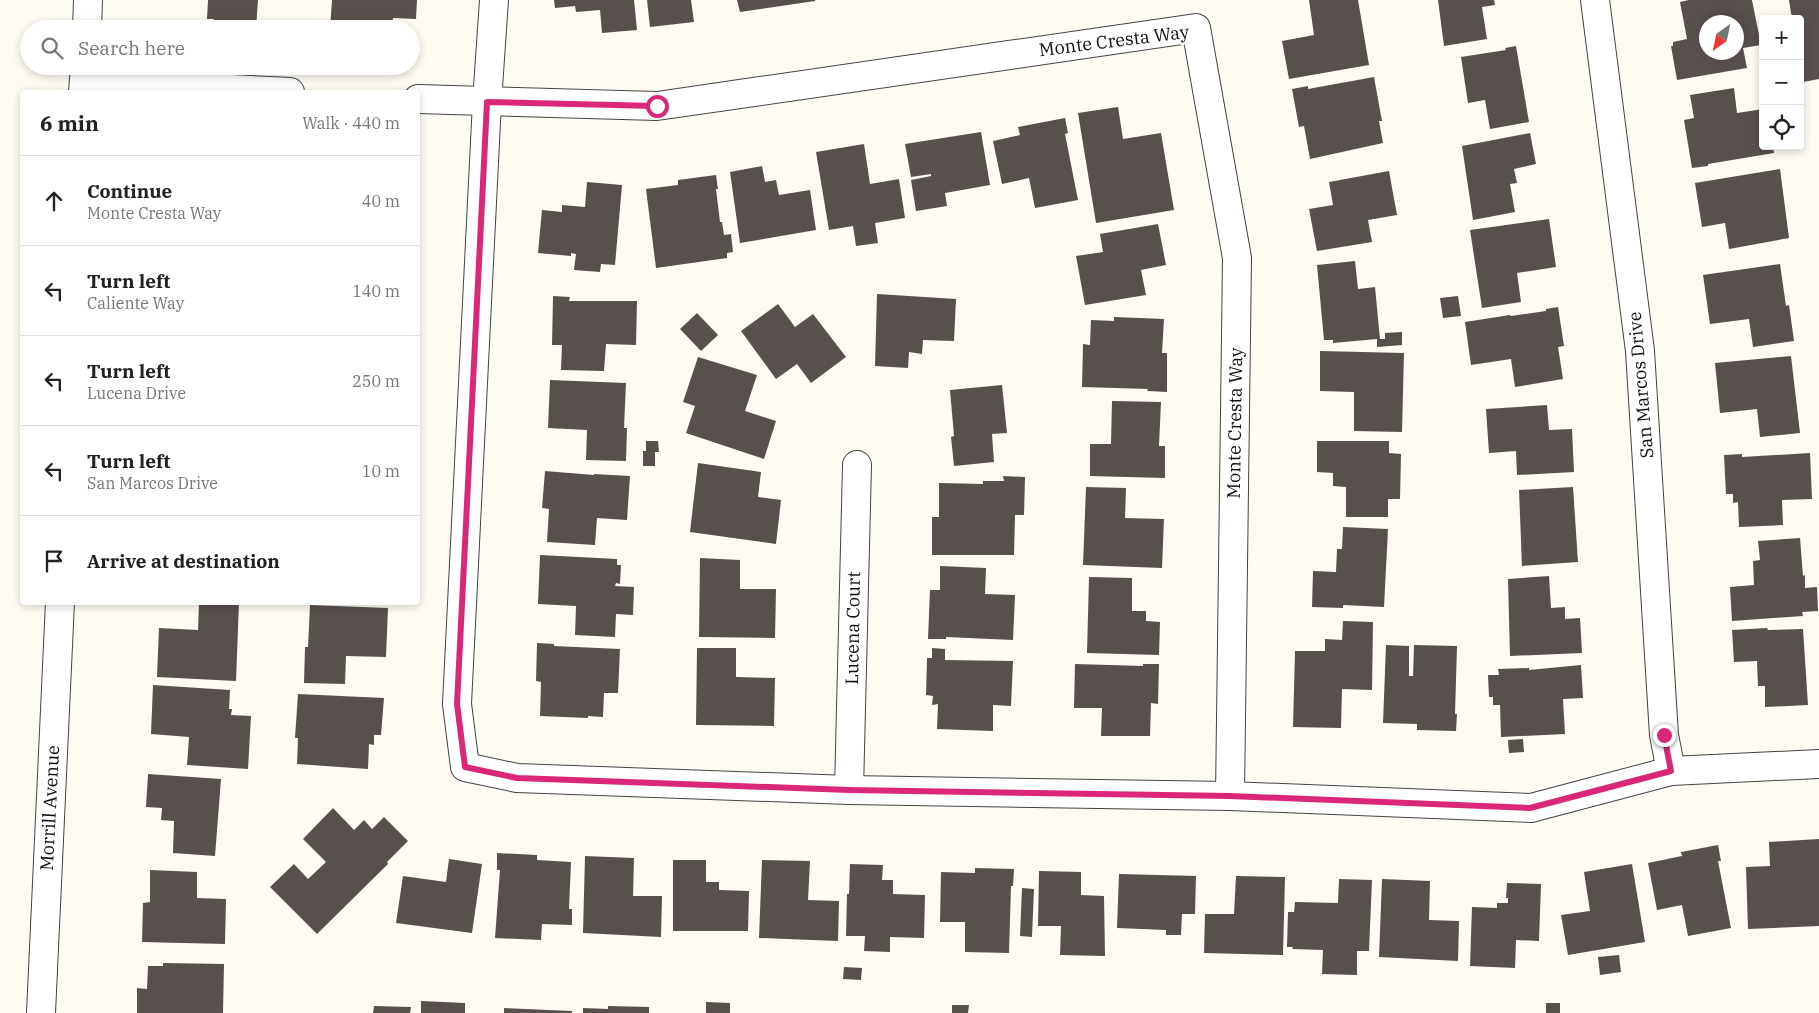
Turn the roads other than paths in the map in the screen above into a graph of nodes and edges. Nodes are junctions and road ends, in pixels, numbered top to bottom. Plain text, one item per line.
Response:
1 (88, 0) edge
2 (494, 0) edge
3 (1595, 0) edge
4 (87, 20) edge
5 (84, 80) edge
6 (256, 90) edge
7 (420, 99) edge
8 (487, 102) junction
9 (857, 465) dead end
10 (60, 605) edge
11 (1819, 764) edge
12 (1671, 771) junction
13 (849, 790) junction
14 (1230, 796) junction
15 (41, 1013) edge

1 - 4 street
2 - 8 street
3 - 12 street, San Marcos Drive
5 - 6 street
7 - 8 street, Monte Cresta Way
8 - 13 street
8 - 14 street, Monte Cresta Way
9 - 13 street, Lucena Court
10 - 15 street, Morrill Avenue
11 - 12 street
12 - 14 street
13 - 14 street

